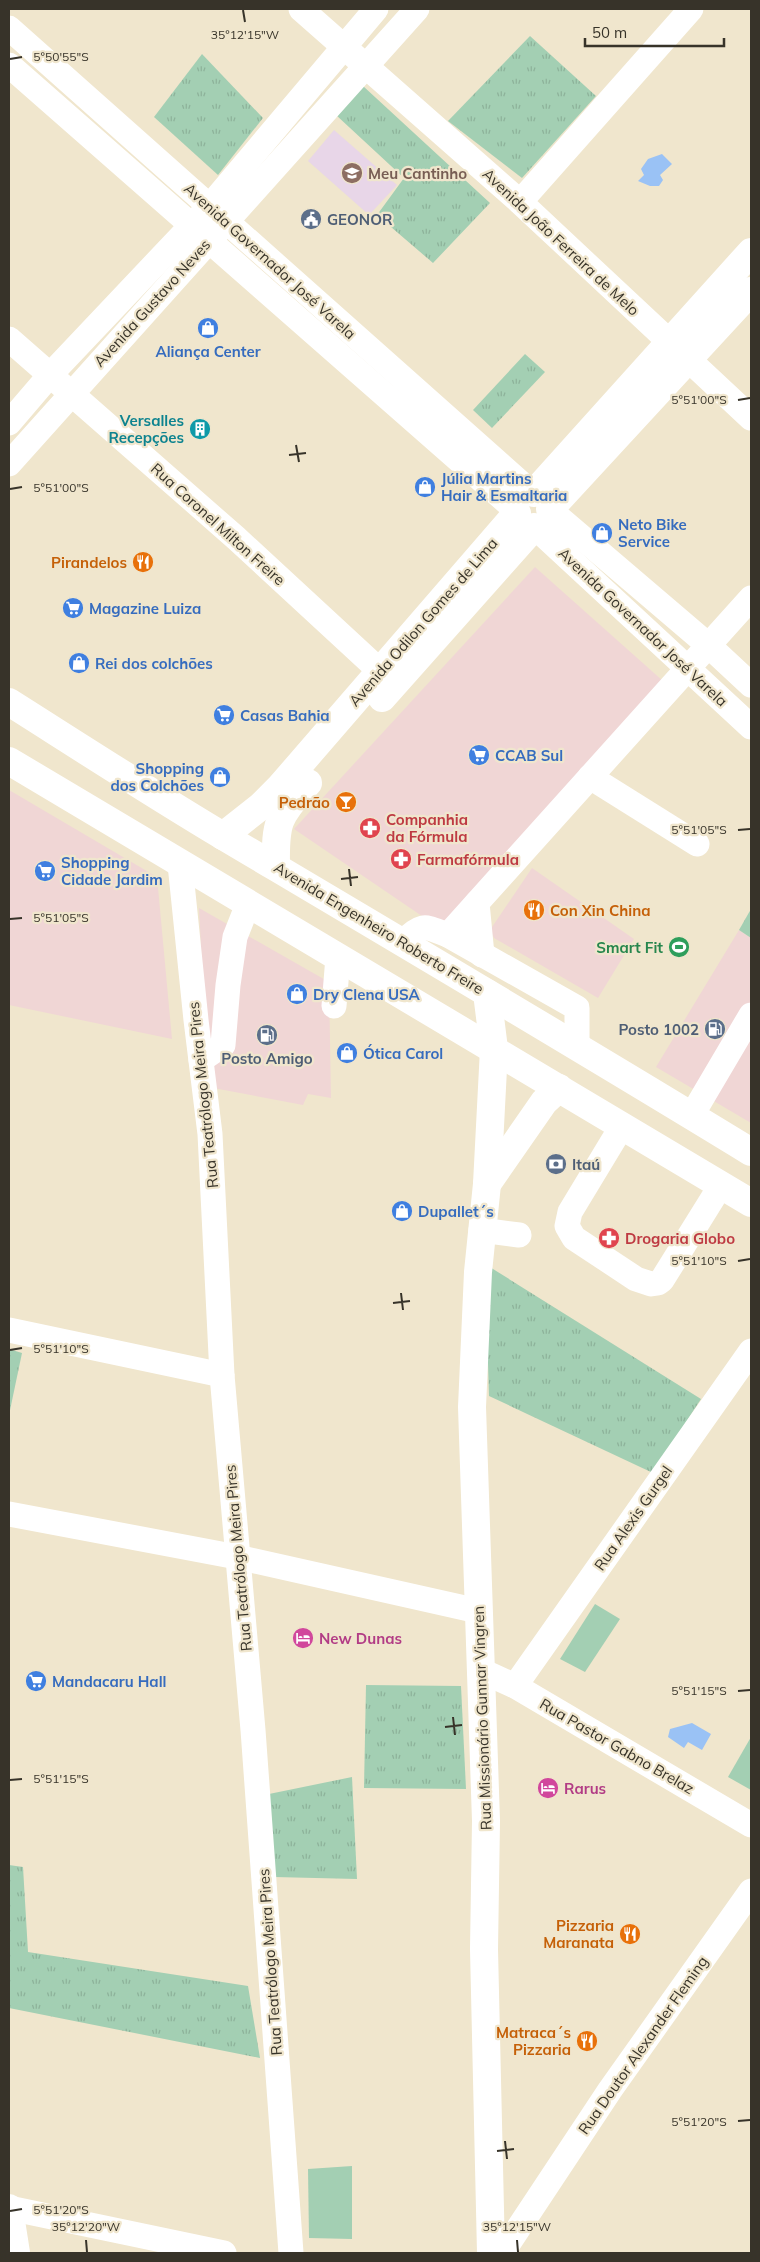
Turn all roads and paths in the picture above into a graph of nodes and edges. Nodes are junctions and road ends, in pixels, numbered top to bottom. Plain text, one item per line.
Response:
1 (300, 9) edge
2 (376, 9) edge
3 (416, 9) edge
4 (691, 9) edge
5 (9, 28) edge
6 (342, 46) junction
7 (9, 65) edge
8 (365, 67) junction
9 (520, 202) junction
10 (218, 214) junction
11 (200, 233) junction
12 (751, 252) edge
13 (751, 291) edge
14 (9, 340) edge
15 (679, 351) junction
16 (50, 375) junction
17 (70, 393) junction
18 (751, 418) edge
19 (9, 422) edge
20 (9, 464) edge
21 (534, 510) junction
22 (751, 598) edge
23 (708, 645) junction
24 (688, 668) junction
25 (380, 671) junction
26 (751, 686) edge
27 (9, 702) edge
28 (751, 727) edge
29 (9, 761) edge
30 (590, 777) junction
31 (223, 836) junction
32 (697, 844) dead end
33 (180, 864) junction
34 (276, 866) junction
35 (477, 903) junction
36 (248, 904) junction
37 (448, 936) junction
38 (404, 941) junction
39 (482, 955) junction
40 (338, 957) junction
41 (487, 993) junction
42 (334, 1006) dead end
43 (751, 1015) edge
44 (577, 1045) junction
45 (494, 1049) junction
46 (201, 1060) junction
47 (559, 1088) junction
48 (692, 1115) junction
49 (622, 1126) junction
50 (750, 1150) edge
51 (487, 1184) junction
52 (721, 1185) junction
53 (751, 1203) edge
54 (481, 1230) junction
55 (519, 1235) dead end
56 (9, 1330) edge
57 (751, 1351) edge
58 (222, 1375) junction
59 (9, 1514) edge
60 (237, 1557) junction
61 (478, 1612) junction
62 (482, 1671) junction
63 (514, 1686) junction
64 (751, 1825) edge
65 (751, 1891) edge
66 (538, 2200) junction
67 (490, 2202) junction
68 (9, 2208) edge
69 (164, 2246) edge
70 (16, 2253) edge
71 (224, 2253) edge
72 (291, 2253) edge
73 (491, 2253) edge
74 (502, 2253) edge

1 - 6 street, Avenida João Ferreira de Melo
2 - 6 street, Avenida Gustavo Neves
3 - 8 street, Avenida Gustavo Neves
4 - 9 street
5 - 10 street, Avenida Governador José Varela
6 - 8 street, Avenida João Ferreira de Melo
6 - 10 street, Avenida Gustavo Neves
7 - 11 street, Avenida Governador José Varela
8 - 9 street, Avenida João Ferreira de Melo
8 - 10 street, Avenida Gustavo Neves
9 - 15 street, Avenida João Ferreira de Melo
10 - 11 street, Avenida Gustavo Neves
10 - 21 street, Avenida Governador José Varela
11 - 16 street, Avenida Gustavo Neves
11 - 17 street, Avenida Gustavo Neves
11 - 21 street, Avenida Governador José Varela
12 - 15 main road, Avenida Odilon Gomes de Lima
13 - 15 main road, Avenida Odilon Gomes de Lima
14 - 16 street, Rua Coronel Milton Freire
15 - 18 street, Avenida João Ferreira de Melo
15 - 21 main road, Avenida Odilon Gomes de Lima
16 - 17 street, Rua Coronel Milton Freire
16 - 19 street, Avenida Gustavo Neves
17 - 20 street, Avenida Gustavo Neves
17 - 25 street, Rua Coronel Milton Freire
21 - 23 street, Avenida Governador José Varela
21 - 24 street, Avenida Governador José Varela
21 - 25 main road, Avenida Odilon Gomes de Lima
21 - 34 main road, Avenida Odilon Gomes de Lima
22 - 23 street
23 - 24 street
23 - 26 street, Avenida Governador José Varela
24 - 28 street, Avenida Governador José Varela
24 - 30 street
25 - 31 main road, Avenida Odilon Gomes de Lima
27 - 31 main road, Avenida Engenheiro Roberto Freire
29 - 33 main road
30 - 32 street
30 - 35 street
31 - 34 main road, Avenida Engenheiro Roberto Freire
33 - 36 main road
33 - 46 street, Rua Teatrólogo Meira Pires
34 - 38 main road, Avenida Engenheiro Roberto Freire
35 - 37 street
35 - 39 street
36 - 40 main road
36 - 46 street
37 - 38 street
37 - 39 street
38 - 41 main road, Avenida Engenheiro Roberto Freire
39 - 44 street
40 - 42 street
40 - 45 main road
41 - 44 main road, Avenida Engenheiro Roberto Freire
41 - 45 main road, Rua Missionário Gunnar Vingren
43 - 48 street
44 - 48 main road, Avenida Engenheiro Roberto Freire
45 - 47 main road
45 - 51 main road, Rua Missionário Gunnar Vingren
46 - 58 street, Rua Teatrólogo Meira Pires
47 - 49 main road
47 - 51 main road, Rua Missionário Gunnar Vingren
48 - 50 main road, Avenida Engenheiro Roberto Freire
49 - 52 main road
49 - 52 street
51 - 54 main road, Rua Missionário Gunnar Vingren
52 - 53 main road
54 - 55 street
54 - 61 main road, Rua Missionário Gunnar Vingren
56 - 58 street
57 - 63 street, Rua Alexis Gurgel
58 - 60 street, Rua Teatrólogo Meira Pires
59 - 60 street
60 - 61 street
60 - 72 street, Rua Teatrólogo Meira Pires
61 - 62 main road, Rua Missionário Gunnar Vingren
62 - 63 street, Rua Pastor Gabno Brelaz
62 - 67 main road, Rua Missionário Gunnar Vingren
63 - 64 street, Rua Pastor Gabno Brelaz
65 - 66 street, Rua Doutor Alexander Fleming
66 - 67 street, Rua Doutor Alexander Fleming
66 - 74 street, Rua Doutor Alexander Fleming
67 - 73 main road, Rua Missionário Gunnar Vingren
68 - 69 street
68 - 70 main road
69 - 71 street

